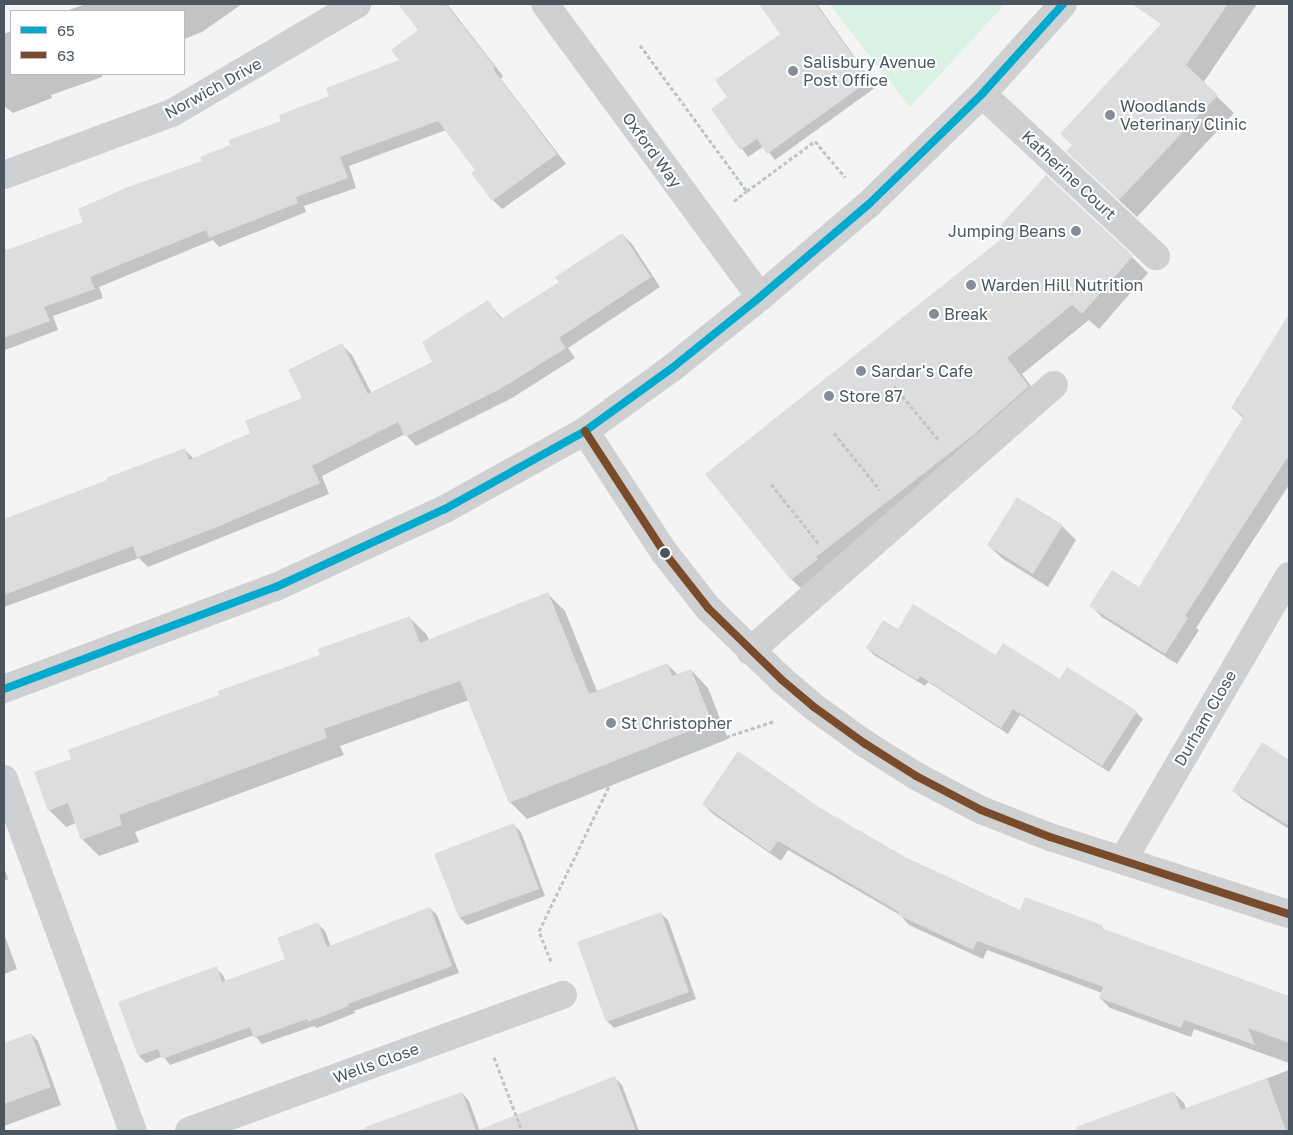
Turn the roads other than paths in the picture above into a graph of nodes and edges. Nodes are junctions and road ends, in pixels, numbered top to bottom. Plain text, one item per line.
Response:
1 (357, 4) edge
2 (545, 4) edge
3 (1064, 4) edge
4 (982, 94) junction
5 (4, 175) edge
6 (1156, 256) dead end
7 (760, 297) junction
8 (1054, 385) dead end
9 (585, 431) junction
10 (1289, 576) edge
11 (750, 651) junction
12 (4, 690) edge
13 (4, 779) edge
14 (1123, 860) junction
15 (1289, 914) edge
16 (563, 995) road end
17 (133, 1131) edge
18 (189, 1131) edge

1 - 5 street, Norwich Drive
2 - 7 street, Oxford Way
3 - 4 street
4 - 6 street, Katherine Court
4 - 7 street
7 - 9 street
8 - 11 street
9 - 11 street
9 - 12 street
10 - 14 street, Durham Close
11 - 14 street
13 - 17 street
14 - 15 street
16 - 18 street, Wells Close

